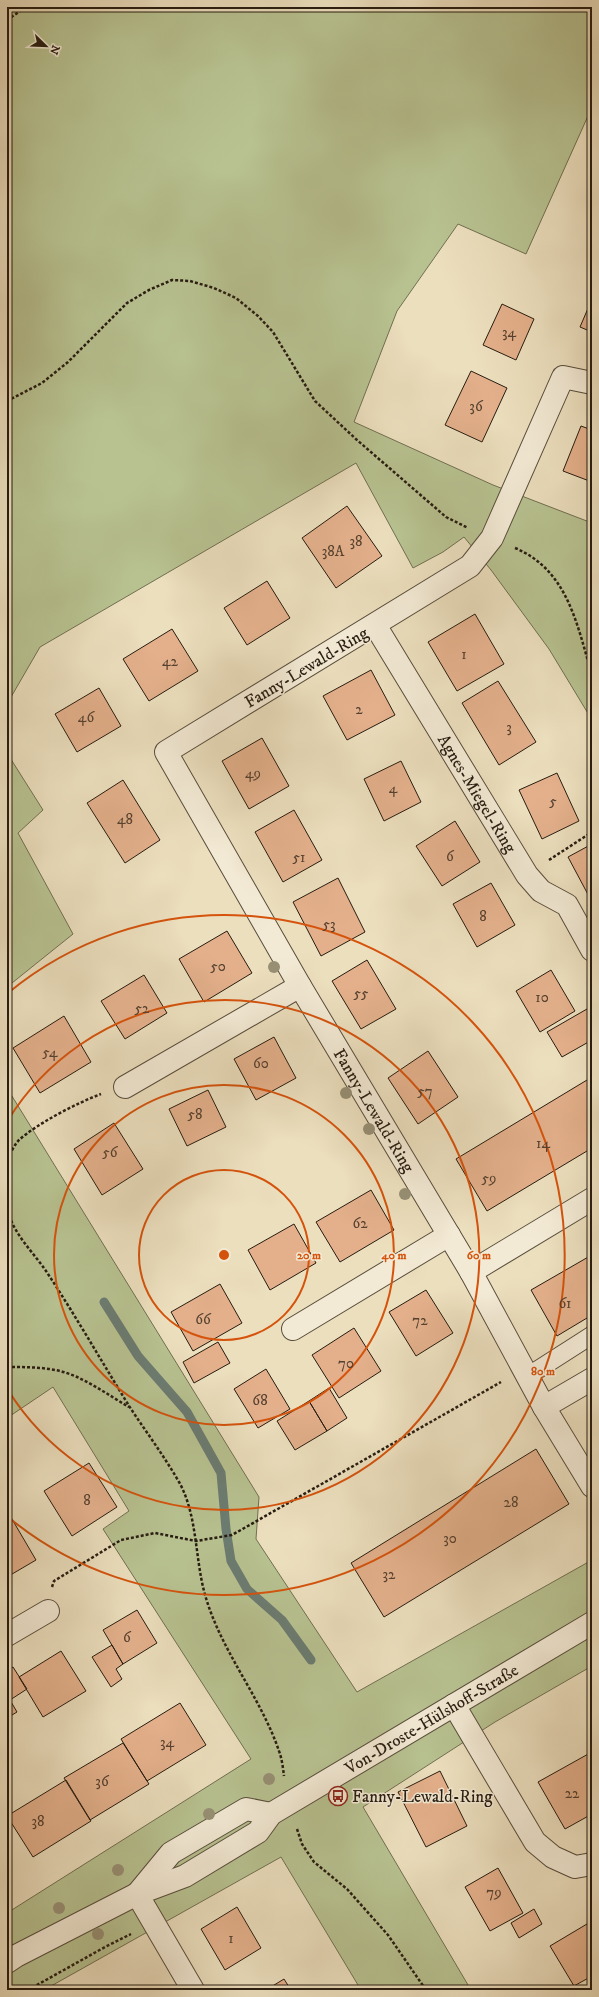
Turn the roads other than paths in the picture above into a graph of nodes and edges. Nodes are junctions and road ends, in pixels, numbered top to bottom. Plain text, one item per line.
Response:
1 (592, 383) edge
2 (375, 625) junction
3 (592, 950) edge
4 (300, 986) junction
5 (125, 1087) road end
6 (592, 1199) edge
7 (449, 1235) junction
8 (471, 1272) junction
9 (293, 1329) dead end
10 (592, 1335) edge
11 (526, 1372) junction
12 (592, 1379) edge
13 (544, 1407) junction
14 (592, 1486) edge
15 (48, 1611) road end
16 (592, 1623) edge
17 (7, 1635) edge
18 (454, 1705) junction
19 (592, 1864) edge
20 (137, 1894) junction
21 (10, 1953) edge
22 (193, 1990) edge

1 - 2 street, Fanny-Lewald-Ring
2 - 3 street, Agnes-Miegel-Ring
2 - 4 street, Fanny-Lewald-Ring
4 - 5 street
4 - 7 street, Fanny-Lewald-Ring
6 - 8 street
7 - 8 street, Fanny-Lewald-Ring
7 - 9 street
8 - 11 street, Fanny-Lewald-Ring
10 - 11 lane
11 - 13 street, Fanny-Lewald-Ring
12 - 13 street
13 - 14 street, Fanny-Lewald-Ring
15 - 17 street
16 - 18 street, Von-Droste-Hülshoff-Straße
18 - 19 street
18 - 20 street, Von-Droste-Hülshoff-Straße
20 - 21 street, Von-Droste-Hülshoff-Straße
20 - 22 street

